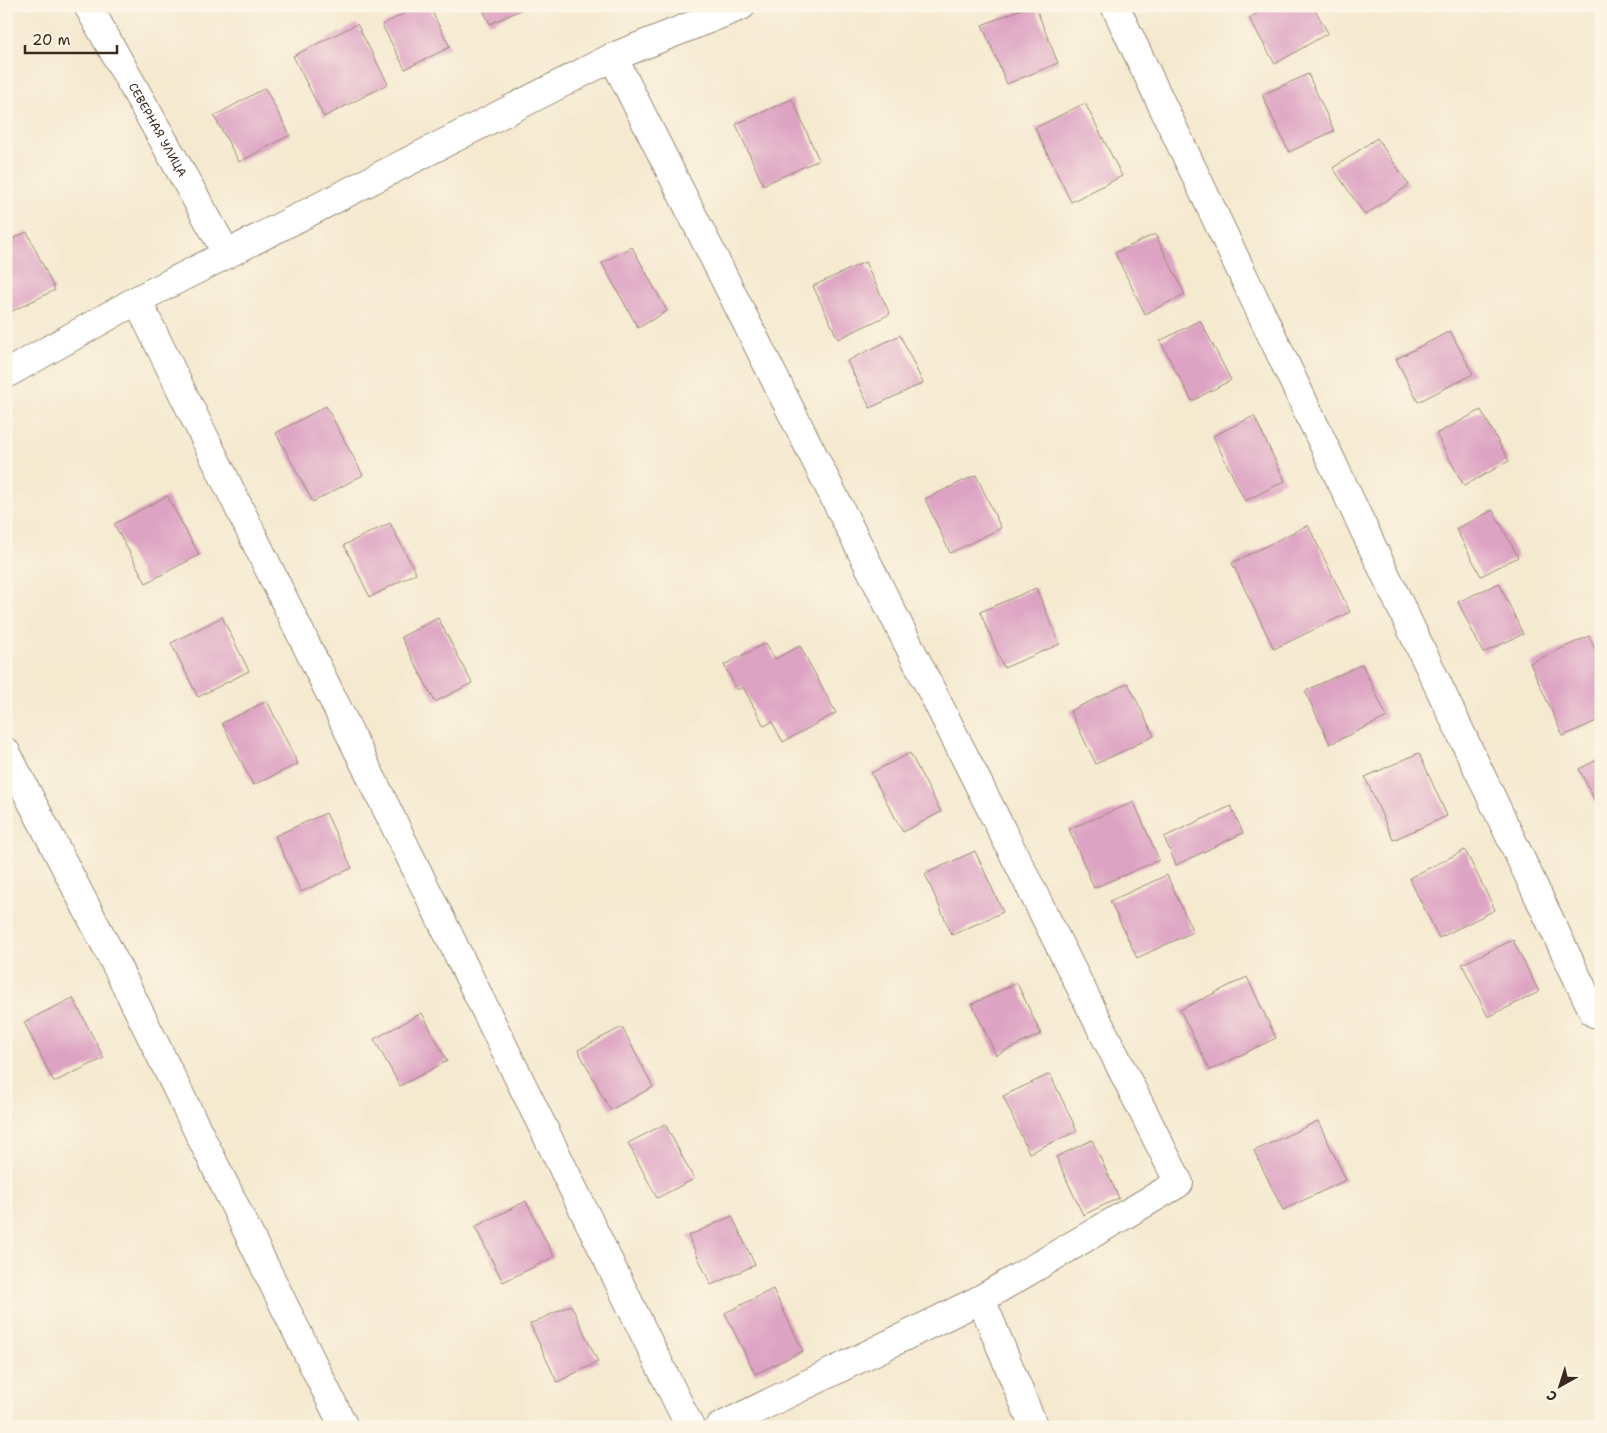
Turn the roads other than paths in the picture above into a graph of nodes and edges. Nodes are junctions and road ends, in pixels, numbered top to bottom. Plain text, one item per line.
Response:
1 (88, 6) edge
2 (741, 6) edge
3 (1115, 6) edge
4 (614, 57) junction
5 (227, 254) junction
6 (137, 300) junction
7 (6, 374) edge
8 (6, 752) edge
9 (1594, 1013) dead end
10 (981, 1299) junction
11 (344, 1427) edge
12 (690, 1427) edge
13 (720, 1427) edge
14 (1034, 1427) edge

1 - 5 street, СЕВЕРНАЯ УЛИЦА
2 - 4 street
3 - 9 street
4 - 5 street
4 - 10 street
5 - 6 street
6 - 7 street
6 - 12 street
8 - 11 street
10 - 13 street
10 - 14 street

